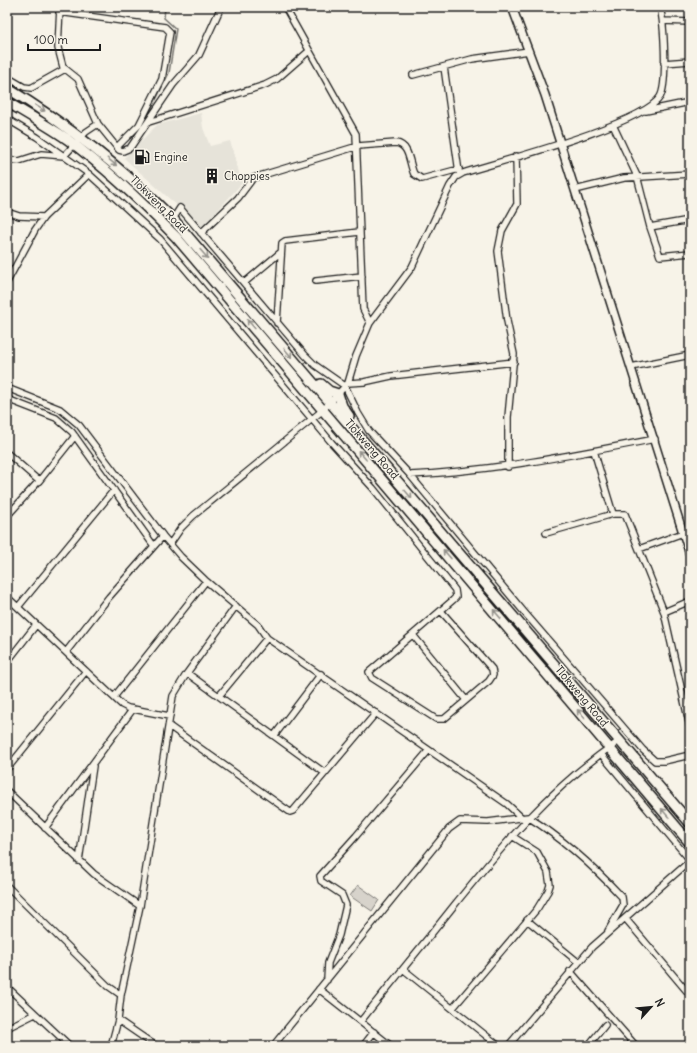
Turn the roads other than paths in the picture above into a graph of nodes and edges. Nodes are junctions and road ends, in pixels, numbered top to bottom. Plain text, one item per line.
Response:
1 (220, 7) edge
2 (285, 7) edge
3 (512, 7) edge
4 (660, 7) edge
5 (60, 9) edge
6 (663, 21) junction
7 (690, 22) edge
8 (309, 51) junction
9 (530, 51) junction
10 (690, 61) edge
11 (664, 63) junction
12 (444, 68) junction
13 (65, 69) junction
14 (413, 75) dead end
15 (7, 77) edge
16 (7, 88) edge
17 (156, 92) junction
18 (165, 97) junction
19 (7, 102) edge
20 (690, 102) edge
21 (643, 112) junction
22 (7, 119) edge
23 (149, 122) junction
24 (98, 124) junction
25 (613, 125) junction
26 (82, 137) junction
27 (561, 143) junction
28 (75, 146) junction
29 (358, 146) junction
30 (117, 147) junction
31 (64, 156) junction
32 (516, 156) junction
33 (7, 160) edge
34 (459, 172) junction
35 (89, 174) junction
36 (690, 174) edge
37 (637, 176) junction
38 (576, 190) junction
39 (7, 212) edge
40 (44, 217) junction
41 (173, 219) junction
42 (690, 220) edge
43 (650, 227) junction
44 (201, 232) junction
45 (359, 232) junction
46 (281, 252) junction
47 (690, 253) edge
48 (362, 276) junction
49 (316, 280) dead end
50 (7, 282) edge
51 (244, 283) junction
52 (277, 323) junction
53 (370, 323) junction
54 (690, 355) edge
55 (514, 362) junction
56 (631, 367) junction
57 (306, 374) junction
58 (347, 385) junction
59 (7, 388) edge
60 (338, 394) junction
61 (7, 399) edge
62 (331, 403) junction
63 (323, 410) junction
64 (312, 418) junction
65 (358, 434) junction
66 (75, 436) junction
67 (655, 440) junction
68 (594, 451) junction
69 (7, 453) edge
70 (508, 466) junction
71 (410, 475) junction
72 (39, 481) junction
73 (114, 490) junction
74 (612, 514) junction
75 (7, 516) edge
76 (546, 533) dead end
77 (163, 536) junction
78 (686, 536) edge
79 (170, 544) junction
80 (154, 546) junction
81 (639, 550) junction
82 (690, 556) edge
83 (206, 582) junction
84 (7, 597) edge
85 (690, 601) edge
86 (236, 606) junction
87 (18, 607) junction
88 (441, 611) junction
89 (664, 612) junction
90 (36, 625) junction
91 (413, 635) junction
92 (267, 638) junction
93 (66, 652) junction
94 (7, 662) edge
95 (86, 671) junction
96 (187, 673) junction
97 (321, 674) junction
98 (219, 696) junction
99 (114, 697) junction
100 (466, 700) junction
101 (133, 709) junction
102 (376, 713) junction
103 (170, 716) junction
104 (169, 726) junction
105 (690, 726) edge
106 (274, 736) junction
107 (619, 740) junction
108 (609, 748) junction
109 (429, 750) junction
110 (601, 754) junction
111 (690, 755) edge
112 (93, 765) junction
113 (7, 769) edge
114 (325, 773) junction
115 (7, 791) edge
116 (525, 818) junction
117 (690, 823) edge
118 (45, 828) junction
119 (512, 836) junction
120 (690, 843) edge
121 (690, 860) edge
122 (79, 861) junction
123 (7, 886) edge
124 (140, 906) junction
125 (625, 918) junction
126 (526, 920) junction
127 (608, 931) junction
128 (578, 962) junction
129 (403, 969) junction
130 (570, 971) junction
131 (327, 980) junction
132 (7, 987) edge
133 (320, 989) junction
134 (121, 995) junction
135 (690, 996) edge
136 (453, 1008) junction
137 (35, 1014) junction
138 (118, 1020) junction
139 (361, 1021) junction
140 (605, 1025) dead end
141 (7, 1028) edge
142 (374, 1032) junction
143 (70, 1046) edge
144 (111, 1046) edge
145 (156, 1046) edge
146 (273, 1046) edge
147 (363, 1046) edge
148 (391, 1046) edge
149 (499, 1046) edge
150 (508, 1046) edge
151 (588, 1046) edge
152 (636, 1046) edge

1 - 18 street
2 - 8 street
3 - 9 street
4 - 6 street
5 - 13 street
5 - 17 street
6 - 7 street
6 - 11 street
8 - 23 street
8 - 29 street
9 - 12 street
9 - 27 street
10 - 11 street
11 - 21 street
12 - 14 street
12 - 34 street
13 - 15 street
13 - 24 street
16 -> 26 main road, Tlokweng Road
17 - 18 street
17 - 30 street
18 - 23 street
19 - 28 main road, Tlokweng Road
20 - 21 street
21 - 25 street
22 - 31 street
23 - 30 street
24 - 26 street
24 - 30 street
25 - 27 street
25 - 37 street
26 - 28 street
26 -> 41 main road, Tlokweng Road
27 - 32 street
27 - 38 street
28 - 31 street
63 -> 28 main road, Tlokweng Road
29 - 34 street
29 - 44 street
29 - 45 street
31 - 33 street
31 - 35 street
32 - 34 street
32 - 55 street
34 - 53 street
35 - 40 street
35 - 64 street
36 - 37 street
37 - 38 street
37 - 43 street
38 - 56 street
39 - 40 street
40 - 50 street
41 - 44 street
41 -> 57 main road, Tlokweng Road
42 - 43 street
43 - 47 street
44 - 51 street
45 - 46 street
45 - 48 street
46 - 51 street
46 - 52 street
48 - 49 street
48 - 53 street
51 - 52 street
52 - 58 street
53 - 58 street
54 - 56 street
55 - 58 street
55 - 70 street
56 - 67 street
57 - 60 main road
57 - 62 main road, Tlokweng Road
58 - 60 street
58 - 71 street
59 - 77 street
60 - 62 street
60 - 65 main road
61 - 66 street
62 - 63 street
62 - 65 main road, Tlokweng Road
63 - 64 street
108 -> 63 main road, Tlokweng Road
64 - 79 street
64 - 88 street
65 -> 107 main road, Tlokweng Road
66 - 72 street
66 - 73 street
67 - 68 street
67 - 78 street
68 - 70 street
68 - 74 street
69 - 72 street
70 - 71 street
71 - 111 street
72 - 75 street
73 - 80 street
73 - 87 street
74 - 76 street
74 - 81 street
77 - 79 street
77 - 80 street
78 - 81 street
78 - 82 street
79 - 83 street
80 - 93 street
81 - 89 street
83 - 86 street
83 - 99 street
84 - 87 street
85 - 89 street
86 - 92 street
86 - 96 street
87 - 90 street
88 - 91 street
88 - 100 street
89 - 105 street
90 - 93 street
90 - 94 street
91 - 100 street
91 - 100 street
92 - 97 street
92 - 98 street
93 - 95 street
95 - 99 street
95 - 113 street
96 - 98 street
96 - 103 street
97 - 102 street
97 - 106 street
98 - 106 street
99 - 101 street
101 - 103 street
101 - 112 street
102 - 109 street
102 - 114 street
103 - 104 street
104 - 114 street
104 - 124 street
106 - 114 street
107 - 108 street
107 - 117 main road, Tlokweng Road
108 - 110 street
120 -> 108 main road, Tlokweng Road
109 - 116 street
109 - 131 street
110 - 116 street
110 - 121 street
112 - 118 street
112 - 122 street
115 - 118 street
116 - 119 street
116 - 127 street
116 - 131 street
118 - 122 street
119 - 126 street
119 - 129 street
121 - 125 street
122 - 124 street
123 - 134 street
124 - 134 street
125 - 127 street
125 - 135 street
126 - 128 street
126 - 136 street
127 - 128 street
128 - 130 street
129 - 136 street
129 - 139 street
130 - 150 street
130 - 152 street
131 - 133 street
132 - 137 street
133 - 139 street
133 - 146 street
134 - 138 street
136 - 149 street
137 - 141 street
137 - 143 street
138 - 144 street
138 - 145 street
139 - 142 street
140 - 151 street
142 - 147 street
142 - 148 street

